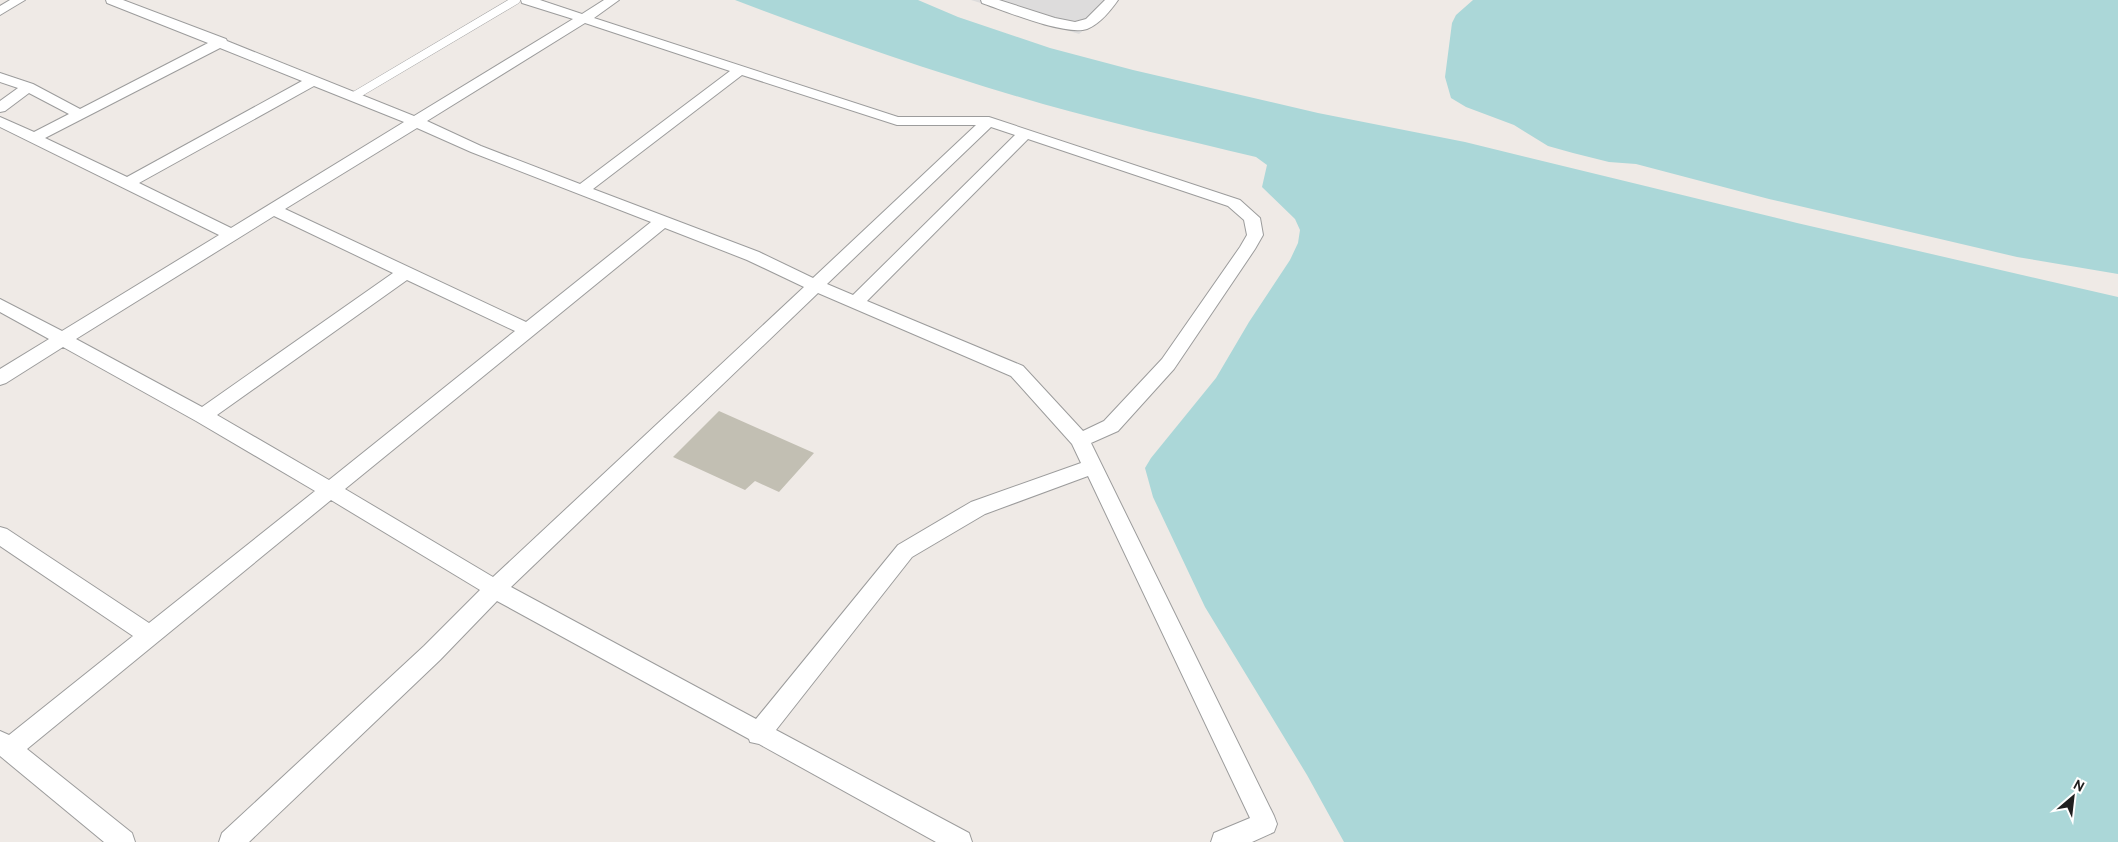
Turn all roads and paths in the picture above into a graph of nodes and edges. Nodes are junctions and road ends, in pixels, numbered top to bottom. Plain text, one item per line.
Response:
1 (19, 0) edge
2 (112, 0) edge
3 (516, 0) edge
4 (527, 0) edge
5 (613, 0) edge
6 (987, 0) edge
7 (1112, 0) edge
8 (0, 11) edge
9 (583, 19) junction
10 (221, 42) junction
11 (740, 70) junction
12 (0, 77) edge
13 (314, 80) junction
14 (28, 87) junction
15 (354, 96) junction
16 (0, 108) edge
17 (79, 114) junction
18 (0, 121) edge
19 (989, 121) junction
20 (416, 122) junction
21 (1025, 133) junction
22 (33, 138) junction
23 (128, 184) junction
24 (581, 190) junction
25 (273, 210) junction
26 (662, 222) junction
27 (232, 235) junction
28 (404, 273) junction
29 (815, 285) junction
30 (856, 302) junction
31 (0, 305) edge
32 (527, 330) junction
33 (64, 340) junction
34 (0, 378) edge
35 (203, 416) junction
36 (1080, 440) junction
37 (1093, 466) junction
38 (329, 490) junction
39 (0, 535) edge
40 (495, 590) junction
41 (150, 635) junction
42 (758, 734) junction
43 (4, 745) edge
44 (124, 842) edge
45 (231, 842) edge
46 (960, 842) edge
47 (1223, 842) edge

1 - 8 street
2 - 10 street
3 - 15 lane
4 - 9 street
5 - 9 street
6 - 7 street
9 - 11 street
9 - 20 street
10 - 13 street
10 - 17 street
11 - 19 street
11 - 24 street
12 - 14 street
13 - 15 street
13 - 23 street
14 - 16 street
14 - 17 street
15 - 20 street
17 - 22 street
18 - 22 street
19 - 21 street
19 - 29 street
20 - 24 street
20 - 25 street
21 - 30 street
21 - 36 street
22 - 23 street
23 - 27 street
24 - 26 street
25 - 27 street
25 - 28 street
26 - 29 street
26 - 32 street
27 - 33 street
28 - 32 street
28 - 35 street
29 - 30 street
29 - 40 street
30 - 36 street
31 - 33 street
32 - 38 street
33 - 34 street
33 - 35 street
35 - 38 street
36 - 37 street
37 - 42 street
37 - 47 street
38 - 40 street
38 - 41 street
39 - 41 street
40 - 42 street
40 - 45 street
41 - 43 street
42 - 46 street
43 - 44 street

